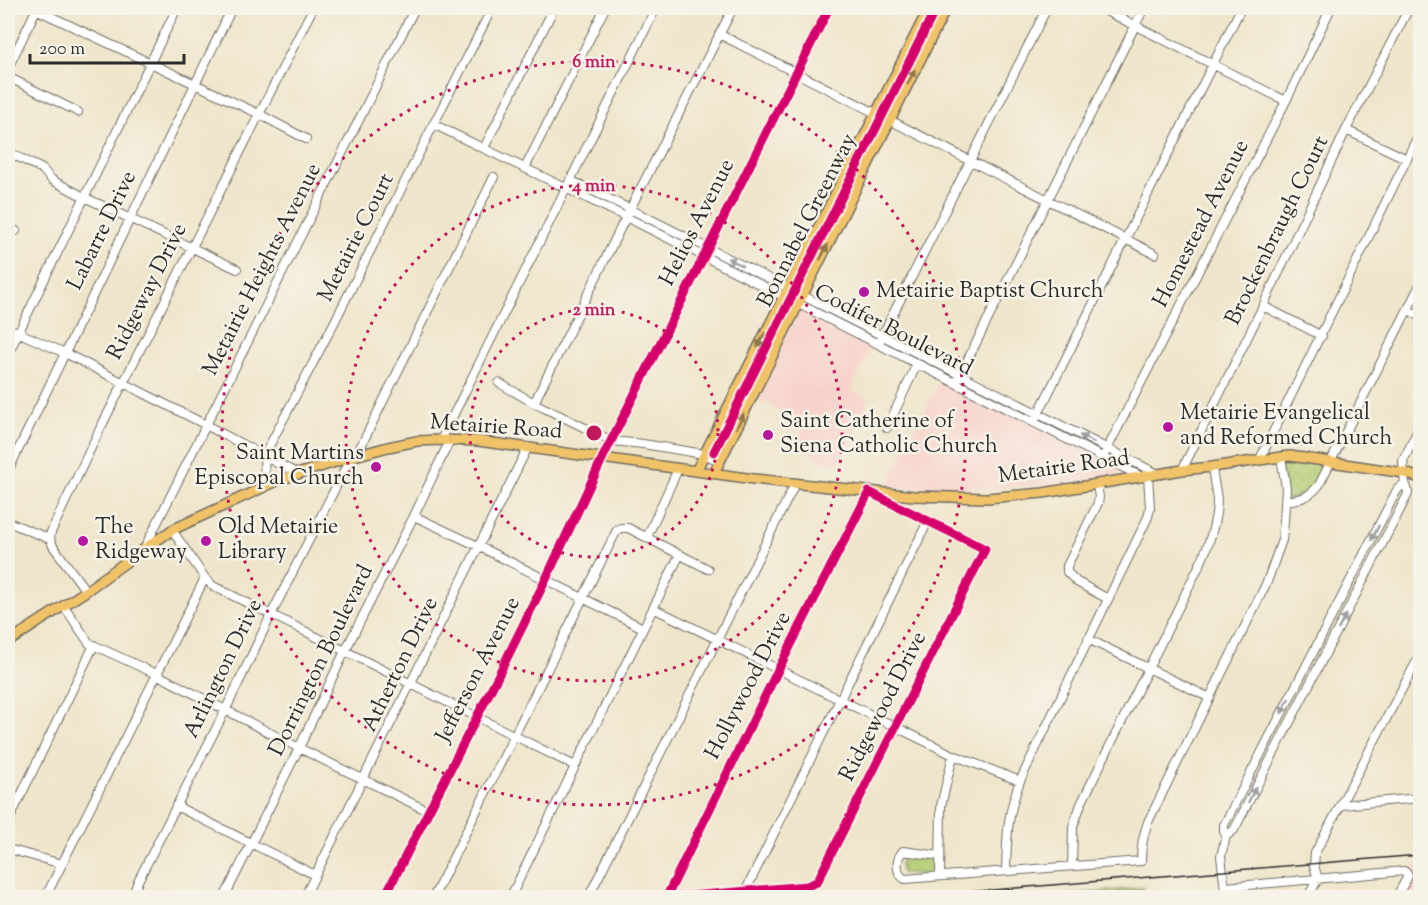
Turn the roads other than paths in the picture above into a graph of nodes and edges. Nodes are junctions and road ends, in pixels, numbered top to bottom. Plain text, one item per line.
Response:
1 (35, 8) edge
2 (177, 8) edge
3 (232, 8) edge
4 (313, 8) edge
5 (415, 8) edge
6 (492, 8) edge
7 (554, 8) edge
8 (605, 8) edge
9 (656, 8) edge
10 (733, 8) edge
11 (829, 8) edge
12 (929, 8) edge
13 (946, 8) edge
14 (1047, 8) edge
15 (1100, 8) edge
16 (1144, 8) edge
17 (1241, 8) edge
18 (1331, 8) edge
19 (1409, 8) edge
20 (1135, 25) junction
21 (719, 34) junction
22 (150, 62) junction
23 (1213, 64) junction
24 (8, 68) edge
25 (796, 74) junction
26 (8, 77) edge
27 (195, 83) junction
28 (1286, 101) junction
29 (78, 112) dead end
30 (259, 114) junction
31 (875, 114) junction
32 (890, 121) junction
33 (433, 124) junction
34 (1346, 130) junction
35 (1420, 132) edge
36 (306, 139) dead end
37 (484, 148) junction
38 (8, 152) edge
39 (1407, 159) junction
40 (970, 161) junction
41 (525, 168) junction
42 (494, 177) dead end
43 (568, 184) junction
44 (84, 197) junction
45 (1047, 200) junction
46 (628, 213) junction
47 (129, 219) junction
48 (8, 227) edge
49 (16, 231) dead end
50 (1125, 239) junction
51 (190, 248) junction
52 (708, 248) junction
53 (1155, 254) dead end
54 (703, 256) junction
55 (237, 269) dead end
56 (1420, 285) edge
57 (785, 292) junction
58 (800, 300) junction
59 (1263, 306) junction
60 (1408, 310) junction
61 (1420, 316) edge
62 (8, 328) edge
63 (18, 333) junction
64 (1322, 336) junction
65 (880, 340) junction
66 (65, 353) junction
67 (8, 354) edge
68 (917, 364) junction
69 (958, 379) junction
70 (123, 383) junction
71 (499, 384) dead end
72 (534, 403) junction
73 (1036, 418) junction
74 (206, 425) junction
75 (1420, 426) edge
76 (887, 428) dead end
77 (446, 440) junction
78 (612, 441) junction
79 (528, 447) junction
80 (1107, 449) junction
81 (704, 454) junction
82 (264, 456) junction
83 (353, 457) junction
84 (603, 457) junction
85 (1281, 457) junction
86 (1104, 458) junction
87 (1260, 459) junction
88 (719, 461) junction
89 (1331, 462) junction
90 (1212, 467) junction
91 (678, 469) junction
92 (8, 471) edge
93 (696, 471) junction
94 (1182, 471) junction
95 (296, 473) junction
96 (714, 473) junction
97 (1150, 476) junction
98 (1405, 478) junction
99 (1420, 478) edge
100 (795, 484) junction
101 (1097, 484) junction
102 (265, 486) junction
103 (869, 492) junction
104 (1285, 501) junction
105 (414, 516) junction
106 (928, 521) junction
107 (8, 522) edge
108 (172, 530) junction
109 (647, 537) junction
110 (50, 539) junction
111 (480, 547) junction
112 (144, 549) junction
113 (680, 554) junction
114 (708, 568) dead end
115 (546, 579) junction
116 (207, 580) junction
117 (86, 591) junction
118 (583, 598) junction
119 (1108, 599) junction
120 (64, 606) junction
121 (653, 608) junction
122 (271, 615) junction
123 (644, 628) junction
124 (716, 639) junction
125 (1088, 639) junction
126 (8, 642) edge
127 (94, 645) junction
128 (345, 651) junction
129 (1420, 655) edge
130 (1148, 669) junction
131 (778, 670) junction
132 (156, 674) junction
133 (411, 684) junction
134 (1210, 698) junction
135 (839, 700) junction
136 (225, 711) junction
137 (477, 717) junction
138 (896, 727) junction
139 (515, 736) junction
140 (299, 748) junction
141 (953, 755) junction
142 (575, 766) junction
143 (364, 780) junction
144 (1020, 781) junction
145 (1420, 798) edge
146 (1341, 805) junction
147 (176, 806) junction
148 (428, 812) junction
149 (8, 822) edge
150 (251, 843) junction
151 (8, 849) edge
152 (940, 856) junction
153 (62, 864) junction
154 (1072, 866) junction
155 (1006, 871) junction
156 (315, 875) junction
157 (940, 876) junction
158 (1318, 879) junction
159 (1226, 887) junction
160 (744, 892) junction
161 (45, 897) edge
162 (132, 897) edge
163 (224, 897) edge
164 (304, 897) edge
165 (384, 897) edge
166 (433, 897) edge
167 (510, 897) edge
168 (588, 897) edge
169 (667, 897) edge
170 (1226, 897) edge
171 (1307, 897) edge
172 (1396, 897) edge

1 - 22 street
1 - 24 street
2 - 22 street
3 - 27 street, Labarre Drive
4 - 30 street, Ridgeway Drive
5 - 74 street, Metairie Heights Avenue
6 - 33 street, Metairie Court
7 - 37 street
8 - 41 street
9 - 43 street, Dorrington Boulevard
10 - 21 street
11 - 25 street, Helios Avenue
12 - 31 main road
32 -> 13 main road
14 - 40 street
15 - 20 street
16 - 20 street
17 - 23 street
18 - 28 street, Homestead Avenue
19 - 34 street, Brockenbraugh Court
20 - 23 street
20 - 45 street
21 - 25 street
21 - 46 street
22 - 27 street
22 - 44 street
23 - 28 street
23 - 50 street
25 - 31 street
25 - 52 street, Helios Avenue
26 - 29 street
27 - 30 street
27 - 47 street, Labarre Drive
28 - 80 street, Homestead Avenue
30 - 36 street
30 - 51 street, Ridgeway Drive
31 - 32 street
31 - 57 main road
32 - 40 street
58 -> 32 main road
33 - 37 street, Codifer Boulevard
33 - 82 street, Metairie Court
34 - 39 street
34 - 59 street, Brockenbraugh Court
35 - 39 street
37 - 41 street, Codifer Boulevard
38 - 44 street
39 - 64 street
40 - 45 street
40 - 65 street
41 - 43 street, Codifer Boulevard
42 - 83 street, Arlington Drive
43 - 46 street, Codifer Boulevard
43 - 77 street, Dorrington Boulevard
44 - 47 street
44 - 63 street
45 - 50 street
45 - 69 street
46 - 52 street, Codifer Boulevard
46 - 54 street, Codifer Boulevard
46 - 72 street
47 - 51 street
47 - 66 street, Labarre Drive
48 - 49 street
50 - 53 street
50 - 73 street
51 - 55 street
51 - 70 street, Ridgeway Drive
52 - 54 street, Helios Avenue
57 -> 52 street, Codifer Boulevard
54 - 57 street, Codifer Boulevard
54 - 78 street, Helios Avenue
56 - 60 street
57 - 58 street, Codifer Boulevard
57 -> 81 main road
58 - 65 street, Codifer Boulevard
88 -> 58 main road
59 - 64 street
59 - 94 street, Brockenbraugh Court
60 - 61 street
60 - 89 street
62 - 63 street
63 - 66 street
63 - 67 street
64 - 87 street
65 - 68 street, Codifer Boulevard
65 - 69 street, Codifer Boulevard
66 - 70 street
66 - 92 street, Labarre Drive
68 - 69 street, Codifer Boulevard
68 - 76 street
69 - 73 street, Codifer Boulevard
70 - 74 street
70 - 110 street, Ridgeway Drive
71 - 72 street
72 - 78 street
80 -> 73 street, Codifer Boulevard
73 - 86 street, Codifer Boulevard
74 - 82 street
74 - 112 street, Metairie Heights Avenue
75 - 98 street
77 - 79 main road, Metairie Road
77 - 83 main road, Metairie Road
77 - 105 street, Dorrington Boulevard
78 - 81 street
78 - 84 street, Helios Avenue
79 - 84 main road, Metairie Road
79 - 111 street, Atherton Drive
80 - 86 street, Homestead Avenue
80 - 97 street, Codifer Boulevard
81 - 88 street
81 - 93 main road
82 - 95 street
82 - 102 street, Metairie Court
83 - 95 main road, Metairie Road
83 - 122 street, Arlington Drive
84 - 91 main road, Metairie Road
84 - 115 street, Jefferson Avenue
85 - 87 main road, Metairie Road
85 - 89 main road, Metairie Road
85 - 104 street
86 - 97 street, Codifer Boulevard
87 - 90 main road, Metairie Road
88 - 96 main road
89 - 98 main road, Metairie Road
89 - 104 street
90 - 94 main road, Metairie Road
90 - 130 street
91 - 93 main road, Metairie Road
91 - 109 street
93 - 96 main road, Metairie Road
94 - 97 main road, Metairie Road
95 - 102 main road, Metairie Road
96 - 100 main road, Metairie Road
97 - 101 main road, Metairie Road
97 - 119 street
98 - 99 main road, Metairie Road
98 - 159 street
100 - 103 main road, Metairie Road
100 - 124 street
101 - 103 main road, Metairie Road
101 - 119 street
102 - 108 main road, Metairie Road
103 - 106 street
103 - 131 street, Hollywood Drive
104 - 134 street
105 - 111 street
105 - 128 street, Dorrington Boulevard
106 - 135 street
106 - 138 street, Ridgewood Drive
107 - 110 street
108 - 112 main road, Metairie Road
108 - 116 street
109 - 113 street
109 - 118 street
110 - 117 street
111 - 115 street
111 - 133 street, Atherton Drive
112 - 117 main road, Metairie Road
113 - 114 street
113 - 121 street
115 - 118 street
115 - 137 street, Jefferson Avenue
116 - 122 street
116 - 132 street
117 - 120 main road, Metairie Road
118 - 123 street
118 - 139 street
119 - 125 street
120 - 126 main road, Metairie Road
120 - 127 street
121 - 123 street
121 - 124 street
122 - 128 street
122 - 136 street, Arlington Drive
123 - 142 street
124 - 131 street
124 - 168 street
125 - 130 street
125 - 144 street
127 - 132 street
127 - 149 street
128 - 133 street
128 - 140 street, Dorrington Boulevard
129 - 146 street
130 - 134 street
130 - 154 street
131 - 135 street
131 - 169 street, Hollywood Drive
132 - 136 street
132 - 153 street
133 - 137 street
133 - 143 street, Atherton Drive
134 - 154 street
135 - 138 street
135 - 160 street
136 - 140 street
136 - 147 street, Arlington Drive
137 - 139 street
137 - 148 street, Jefferson Avenue
138 - 141 street
138 - 160 street, Ridgewood Drive
139 - 142 street
139 - 166 street
140 - 143 street
140 - 150 street, Dorrington Boulevard
141 - 144 street
141 - 152 street
142 - 167 street
143 - 148 street
143 - 156 street, Atherton Drive
144 - 155 street
145 - 146 street
146 - 158 street
147 - 150 street
147 - 162 street, Arlington Drive
148 - 165 street, Jefferson Avenue
150 - 156 street
150 - 163 street, Dorrington Boulevard
151 - 153 street
152 - 157 street
152 - 157 street
153 - 161 street
154 - 155 street
155 - 157 street
156 - 164 street, Atherton Drive
158 - 159 street
158 - 171 street
158 - 172 street
159 - 170 street
160 - 169 street

